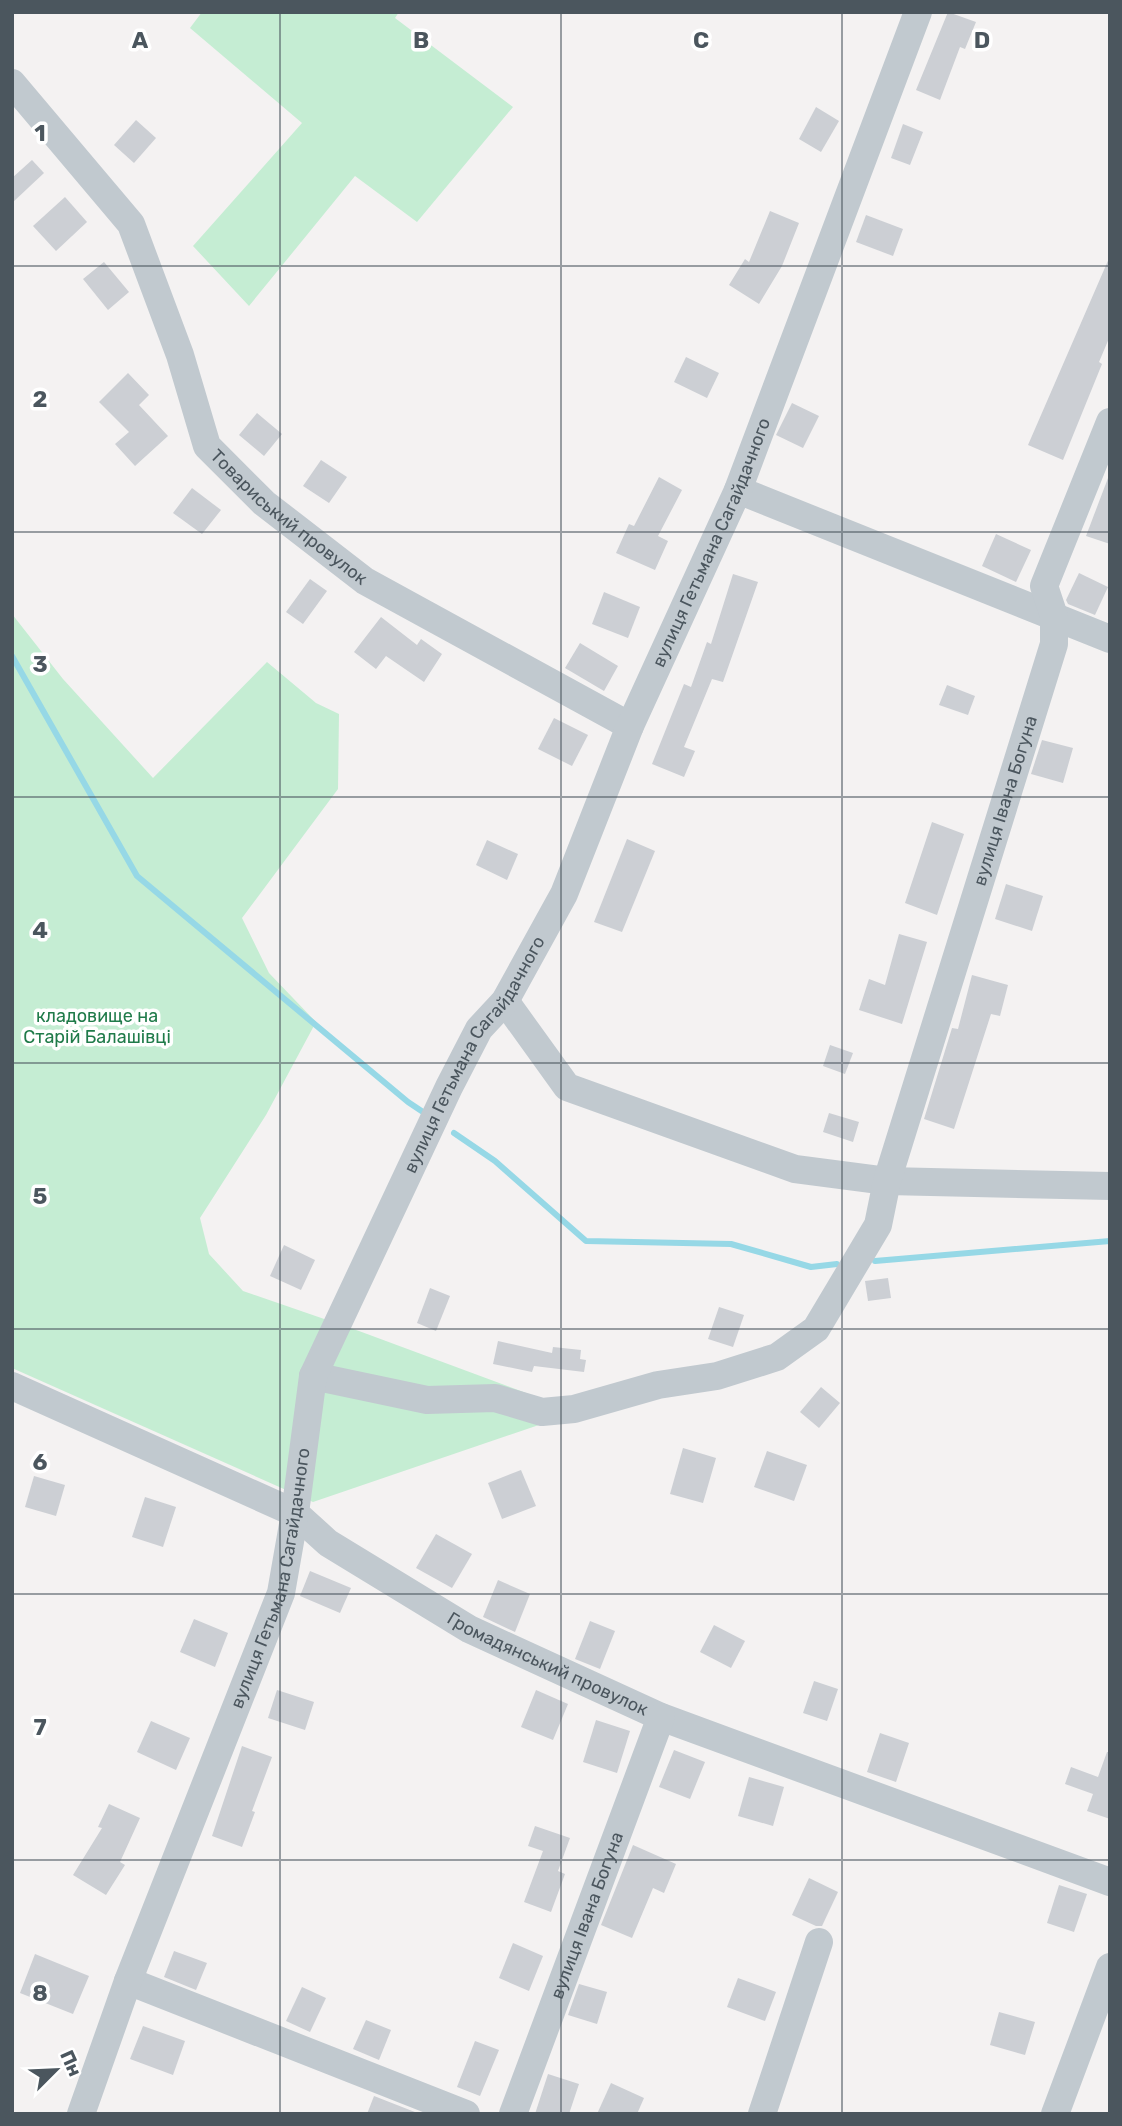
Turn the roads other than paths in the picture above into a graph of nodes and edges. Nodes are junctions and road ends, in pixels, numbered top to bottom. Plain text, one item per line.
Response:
1 (918, 12) edge
2 (12, 83) edge
3 (1110, 422) edge
4 (738, 490) junction
5 (1054, 616) junction
6 (1110, 639) edge
7 (630, 726) junction
8 (505, 1001) junction
9 (887, 1181) junction
10 (1110, 1186) edge
11 (313, 1376) junction
12 (12, 1386) edge
13 (295, 1513) junction
14 (661, 1717) junction
15 (1110, 1882) edge
16 (819, 1942) dead end
17 (1110, 1967) edge
18 (128, 1981) junction
19 (81, 2114) edge
20 (466, 2114) edge
21 (513, 2114) edge
22 (762, 2114) edge
23 (1055, 2114) edge

1 - 4 street, вулиця Гетьмана Сагайдачного
2 - 7 street, Товариський провулок
3 - 5 street, вулиця Івана Богуна
4 - 5 street
4 - 7 street, вулиця Гетьмана Сагайдачного
5 - 6 street
5 - 9 street, вулиця Івана Богуна
7 - 8 street, вулиця Гетьмана Сагайдачного
8 - 9 street
8 - 11 street, вулиця Гетьмана Сагайдачного
9 - 10 street
9 - 11 street
11 - 13 street, вулиця Гетьмана Сагайдачного
12 - 13 street, Громадянський провулок
13 - 14 street, Громадянський провулок
13 - 18 street, вулиця Гетьмана Сагайдачного
14 - 15 street, Громадянський провулок
14 - 21 street, вулиця Івана Богуна
16 - 22 street
17 - 23 street
18 - 19 street, вулиця Гетьмана Сагайдачного
18 - 20 street

